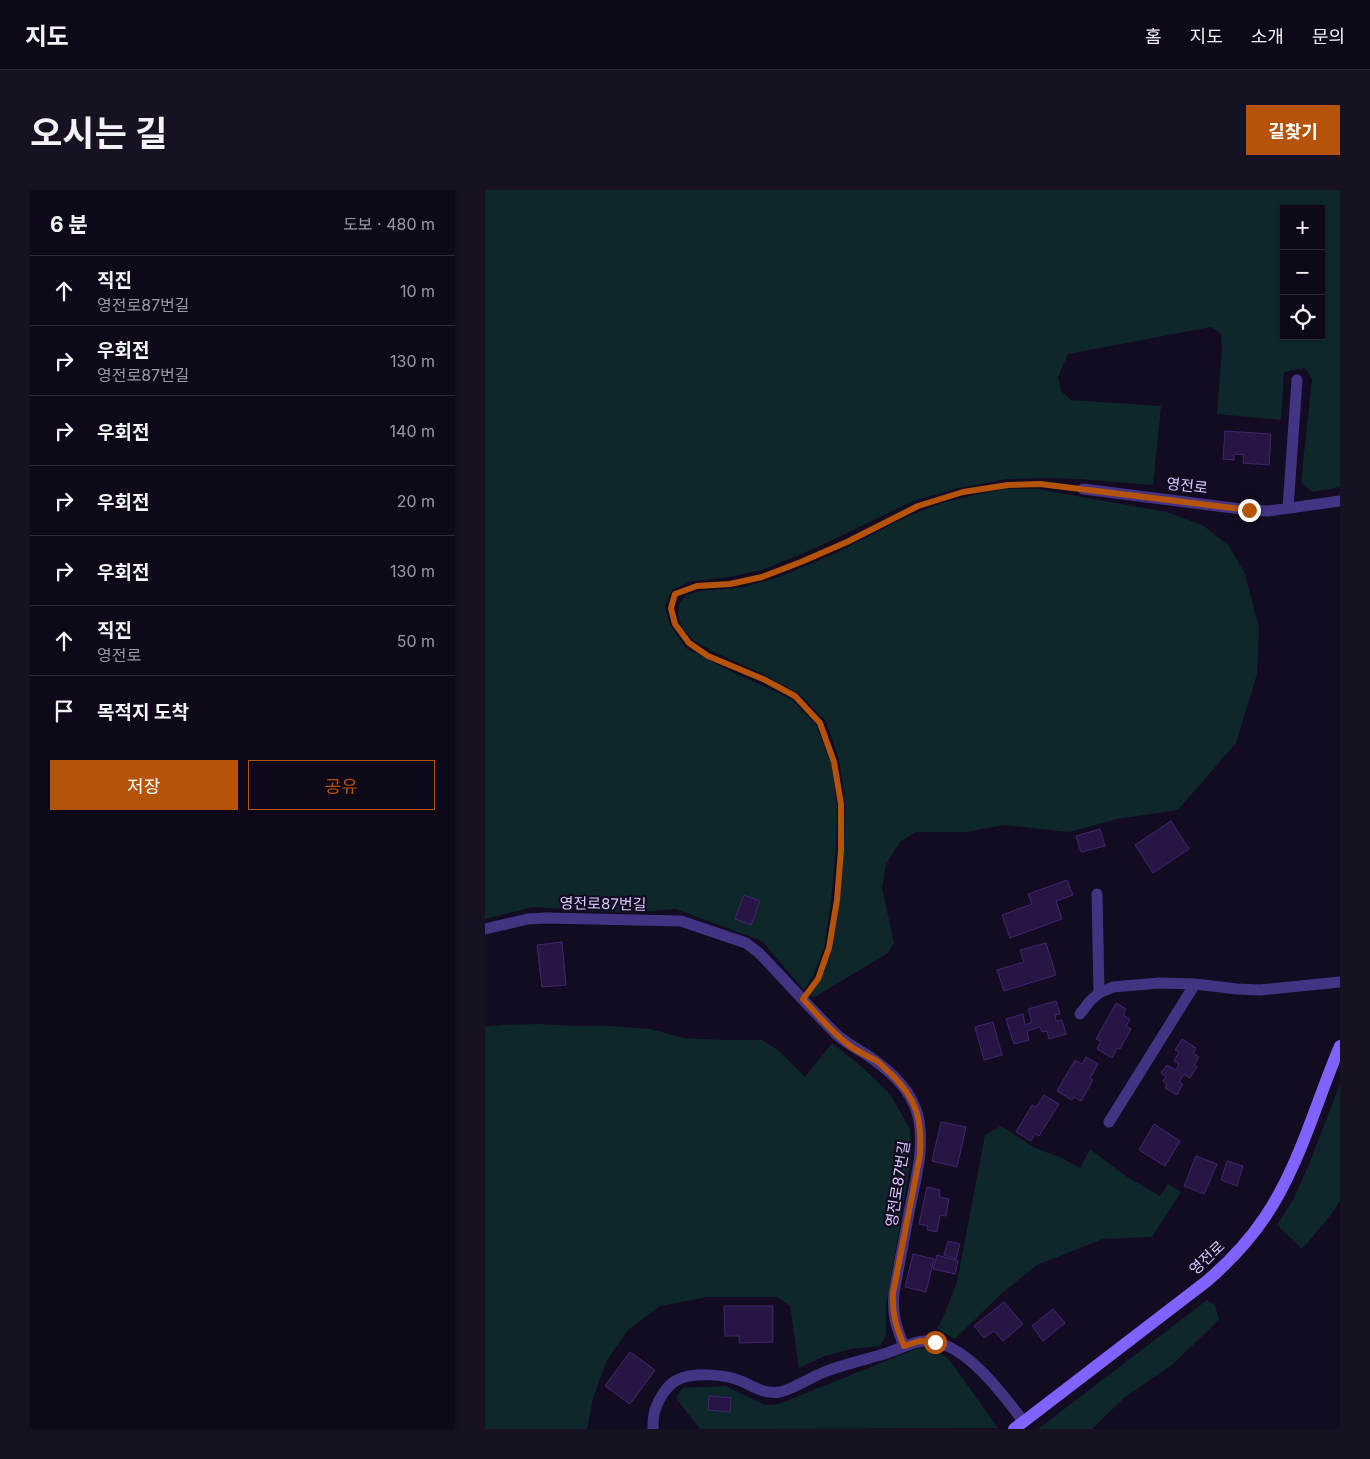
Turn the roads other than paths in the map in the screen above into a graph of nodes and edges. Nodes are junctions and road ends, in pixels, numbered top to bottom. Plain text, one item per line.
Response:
1 (1297, 380) dead end
2 (1083, 489) road end
3 (1340, 501) edge
4 (1288, 508) junction
5 (1097, 894) dead end
6 (485, 930) edge
7 (1340, 982) edge
8 (1195, 984) junction
9 (1099, 993) junction
10 (1080, 1014) dead end
11 (1340, 1046) edge
12 (1109, 1122) dead end
13 (904, 1346) junction
14 (1019, 1425) edge
15 (653, 1429) edge

1 - 4 lane
2 - 4 lane, 영전로
3 - 4 lane, 영전로
5 - 9 lane
6 - 13 lane, 영전로87번길
7 - 8 lane
8 - 9 lane
8 - 12 lane
9 - 10 lane
11 - 14 street, 영전로
13 - 14 lane
13 - 15 lane

